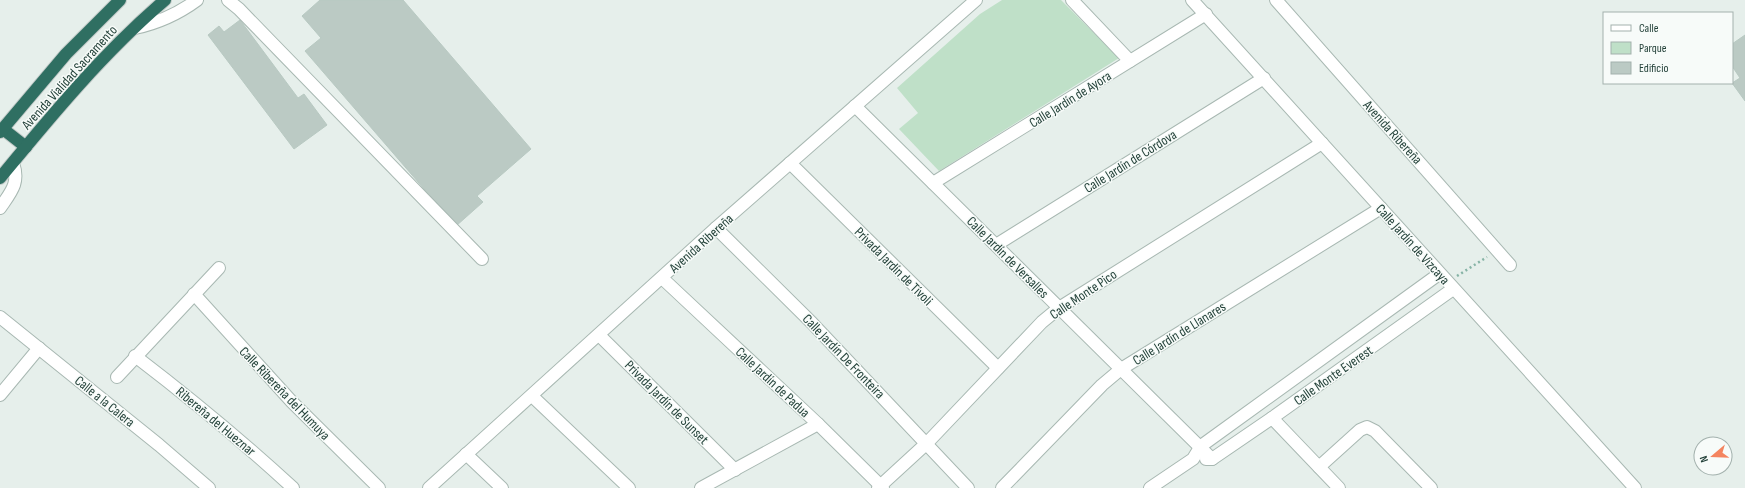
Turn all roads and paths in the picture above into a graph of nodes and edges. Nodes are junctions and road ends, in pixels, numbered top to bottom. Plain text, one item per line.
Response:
1 (120, 0) edge
2 (165, 0) edge
3 (198, 0) edge
4 (228, 0) edge
5 (976, 0) edge
6 (1072, 0) edge
7 (1192, 0) edge
8 (1276, 0) edge
9 (1206, 14) junction
10 (135, 28) junction
11 (1130, 62) junction
12 (1264, 78) junction
13 (855, 106) junction
14 (2, 130) edge
15 (1322, 143) junction
16 (26, 147) junction
17 (13, 163) junction
18 (790, 163) junction
19 (0, 178) edge
20 (933, 183) junction
21 (0, 208) edge
22 (1381, 208) junction
23 (716, 228) junction
24 (996, 245) junction
25 (1497, 250) junction
26 (482, 259) dead end
27 (1510, 265) dead end
28 (219, 268) dead end
29 (662, 278) junction
30 (1447, 282) junction
31 (194, 294) junction
32 (1058, 308) junction
33 (1, 319) edge
34 (599, 335) junction
35 (39, 348) junction
36 (136, 356) junction
37 (998, 368) junction
38 (1121, 369) junction
39 (117, 377) dead end
40 (0, 395) edge
41 (532, 396) junction
42 (1272, 418) junction
43 (818, 424) junction
44 (927, 443) junction
45 (1201, 446) junction
46 (466, 454) junction
47 (1212, 458) junction
48 (1193, 459) junction
49 (1319, 467) junction
50 (735, 470) junction
51 (881, 487) edge
52 (208, 488) edge
53 (293, 488) edge
54 (379, 488) edge
55 (429, 488) edge
56 (502, 488) edge
57 (629, 488) edge
58 (701, 488) edge
59 (968, 488) edge
60 (1002, 488) edge
61 (1150, 488) edge
62 (1339, 488) edge
63 (1432, 488) edge
64 (1635, 488) edge

1 - 14 highway, Avenida Vialidad Sacramento
2 - 10 highway, Avenida Vialidad Sacramento
3 - 10 street
4 - 26 street
5 - 13 street, Avenida Ribereña
6 - 11 street
7 - 9 street, Calle Jardín de Vizcaya
8 - 25 street, Avenida Ribereña
9 - 11 street, Calle Jardín de Ayora
9 - 12 street, Calle Jardín de Vizcaya
10 - 16 highway, Avenida Vialidad Sacramento
11 - 20 street, Calle Jardín de Ayora
12 - 15 street, Calle Jardín de Vizcaya
12 - 24 street, Calle Jardín de Córdova
13 - 18 street, Avenida Ribereña
13 - 20 street, Calle Jardín de Versalles
14 - 16 highway
15 - 22 street, Calle Jardín de Vizcaya
15 - 32 street, Calle Monte Pico
16 - 17 highway, Avenida Vialidad Sacramento
17 - 19 highway, Avenida Vialidad Sacramento
17 - 21 street
18 - 23 street, Avenida Ribereña
18 - 37 street, Privada Jardín de Tívoli
20 - 24 street, Calle Jardín de Versalles
22 - 30 street, Calle Jardín de Vizcaya
22 - 38 street, Calle Jardín de Llanares
23 - 29 street, Avenida Ribereña
23 - 44 street, Calle Jardín De Fronteira
24 - 32 street, Calle Jardín de Versalles
25 - 27 street, Avenida Ribereña
25 - 30 path
28 - 31 street
29 - 34 street, Avenida Ribereña
29 - 43 street, Calle Jardín de Padua
30 - 42 street, Calle Monte Everest
30 - 45 street, Calle Monte Everest
30 - 64 street, Calle Jardín de Vizcaya
31 - 36 street
31 - 54 street, Calle Ribereña del Humuya
32 - 37 street, Calle Monte Pico
32 - 38 street, Calle Jardín de Versalles
33 - 35 street, Calle a la Calera
34 - 41 street, Avenida Ribereña
34 - 50 street, Privada Jardín de Sunset
35 - 40 street
35 - 52 street, Calle a la Calera
36 - 39 street
36 - 53 street, Ribereña del Hueznar
37 - 44 street, Calle Monte Pico
38 - 45 street, Calle Jardín de Versalles
38 - 60 street, Calle Jardín de Llanares
41 - 46 street, Avenida Ribereña
41 - 57 street
42 - 47 street, Calle Monte Everest
42 - 49 street
43 - 50 street
43 - 51 street, Calle Jardín de Padua
44 - 51 street, Calle Monte Pico
44 - 59 street, Calle Jardín De Fronteira
45 - 47 street, Calle Jardín de Versalles
45 - 48 street
46 - 55 street, Avenida Ribereña
46 - 56 street
47 - 48 street
48 - 61 street
49 - 62 street
49 - 63 street
50 - 58 street

